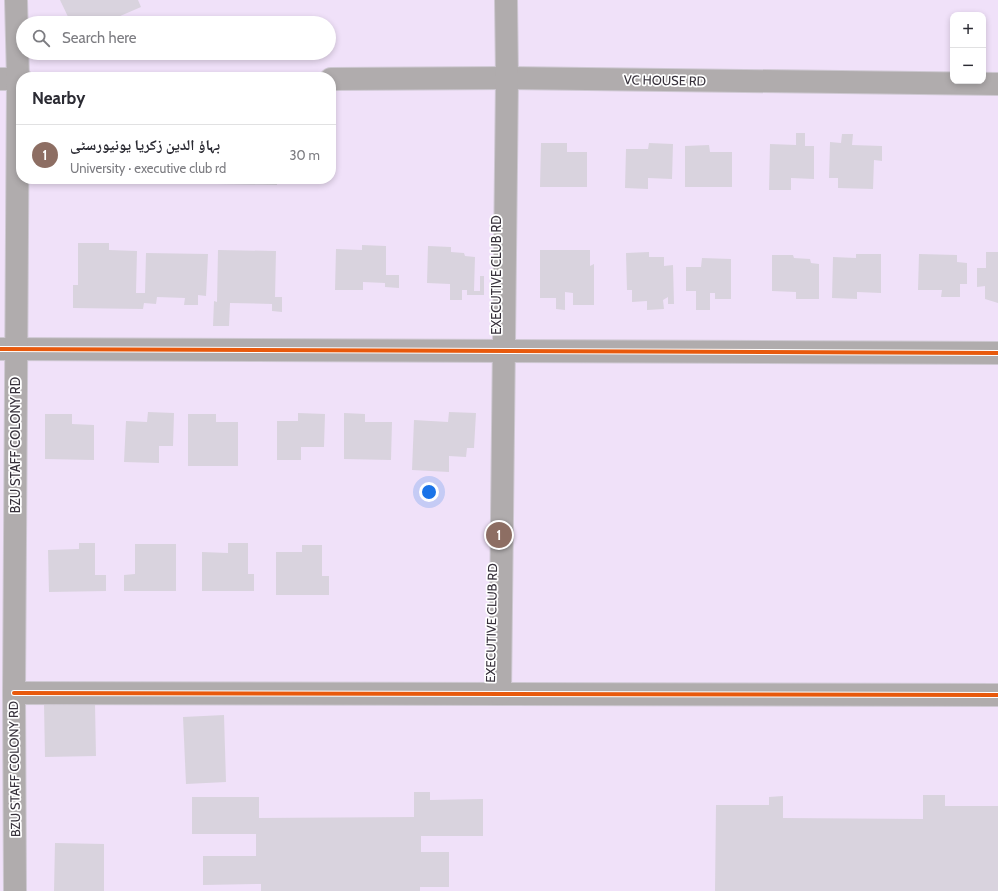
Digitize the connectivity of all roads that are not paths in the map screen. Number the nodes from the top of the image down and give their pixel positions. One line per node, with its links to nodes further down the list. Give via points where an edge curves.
1 (16, 0): 4 (street, BZU STAFF COLONY RD)
2 (506, 0): 3 (street, EXECUTIVE CLUB RD)
3 (507, 78): 5 (street, VC HOUSE RD); 6 (street, VC HOUSE RD); 8 (street, EXECUTIVE CLUB RD)
4 (13, 79): 7 (street, BZU STAFF COLONY RD)
5 (336, 79)
6 (998, 84)
7 (8, 349): 8 (street); 10 (street, BZU STAFF COLONY RD)
8 (505, 351): 9 (street); 12 (street, EXECUTIVE CLUB RD)
9 (998, 353)
10 (7, 617): 11 (street, BZU STAFF COLONY RD)
11 (14, 693): 12 (street); 14 (street, BZU STAFF COLONY RD)
12 (500, 694): 13 (street)
13 (998, 695)
14 (15, 891)

